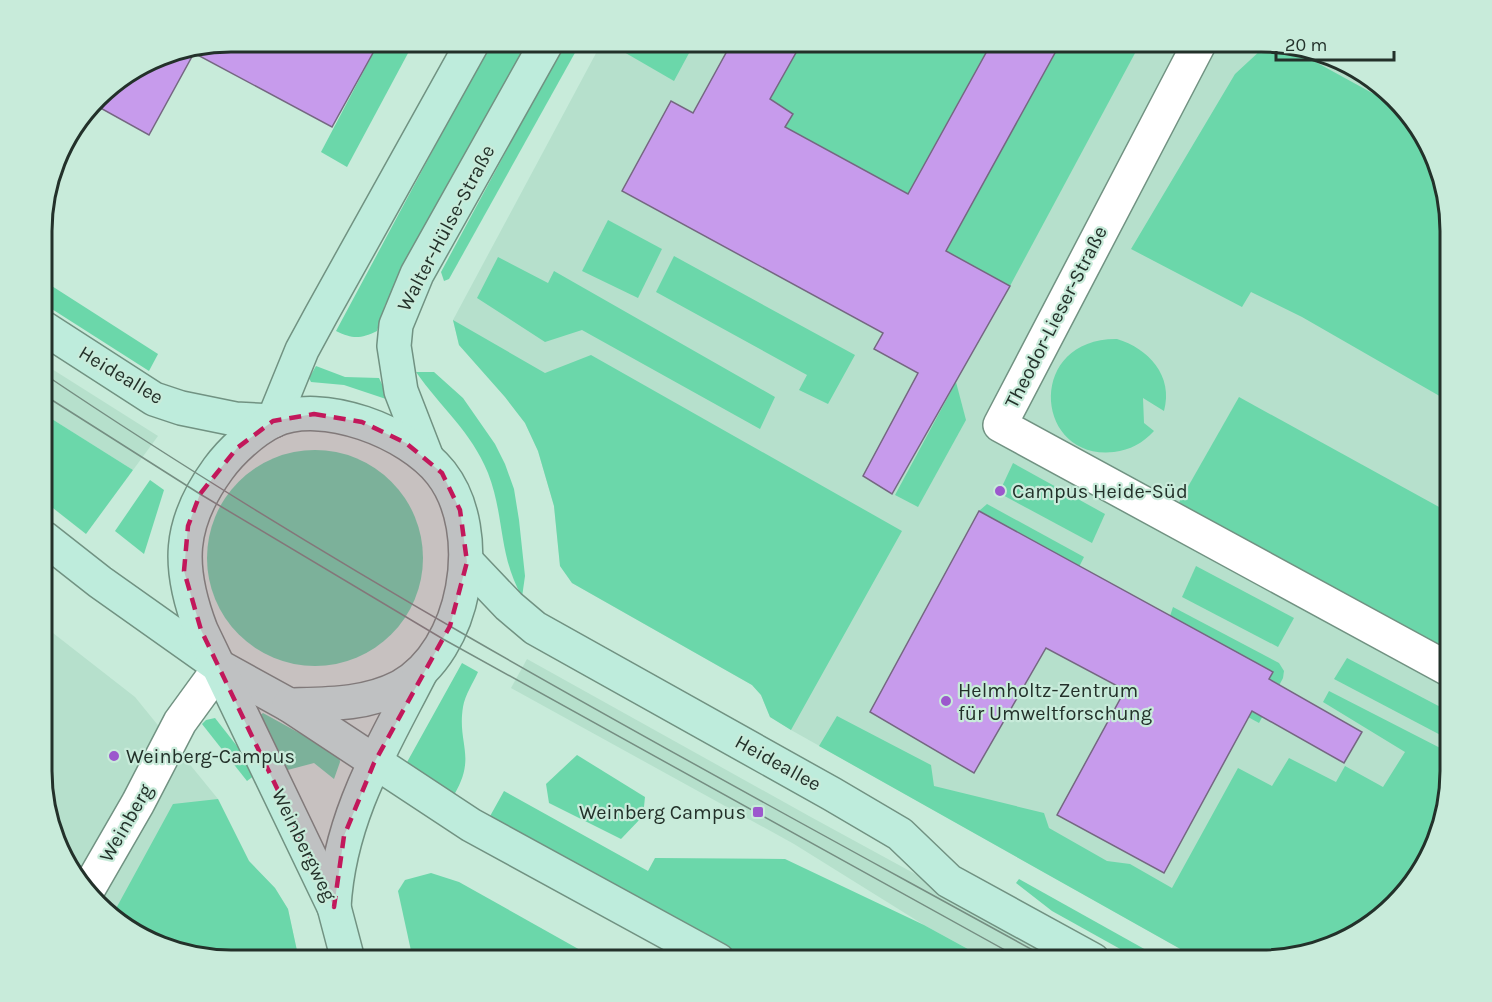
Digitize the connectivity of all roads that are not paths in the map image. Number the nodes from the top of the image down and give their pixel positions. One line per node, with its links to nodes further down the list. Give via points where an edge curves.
1 (467, 53): 5 (main road, via 302,350)
2 (541, 53): 6 (main road, Walter-Hülse-Straße, via 417,274 396,325 394,346 401,392)
3 (1194, 53): 9 (street, Theodor-Lieser-Straße, via 1000,425)
4 (53, 334): 5 (main road, Heideallee, via 154,399 236,419)
5 (273, 421): 6 (main road, via 314,414 336,416 386,433); 10 (main road, Weinbergweg, via 221,464 200,494 188,526 184,571 188,598)
6 (427, 458): 8 (main road, via 442,474 460,510)
7 (53, 545): 10 (main road)
8 (467, 562): 11 (main road, via 450,626); 16 (main road, Heideallee, via 536,628 842,799 900,834 949,881)
9 (1439, 664)
10 (220, 667): 12 (main road); 14 (street, Weinberg, via 180,722); 15 (main road, Weinbergweg)
11 (422, 671): 12 (main road, via 381,695 339,703); 13 (main road)
12 (289, 705): 13 (main road)
13 (374, 763): 15 (main road, via 344,836); 18 (main road, via 526,857)
14 (92, 882)
15 (334, 907): 17 (main road, Weinbergweg)
16 (1073, 949)
17 (345, 950)
18 (699, 950)

